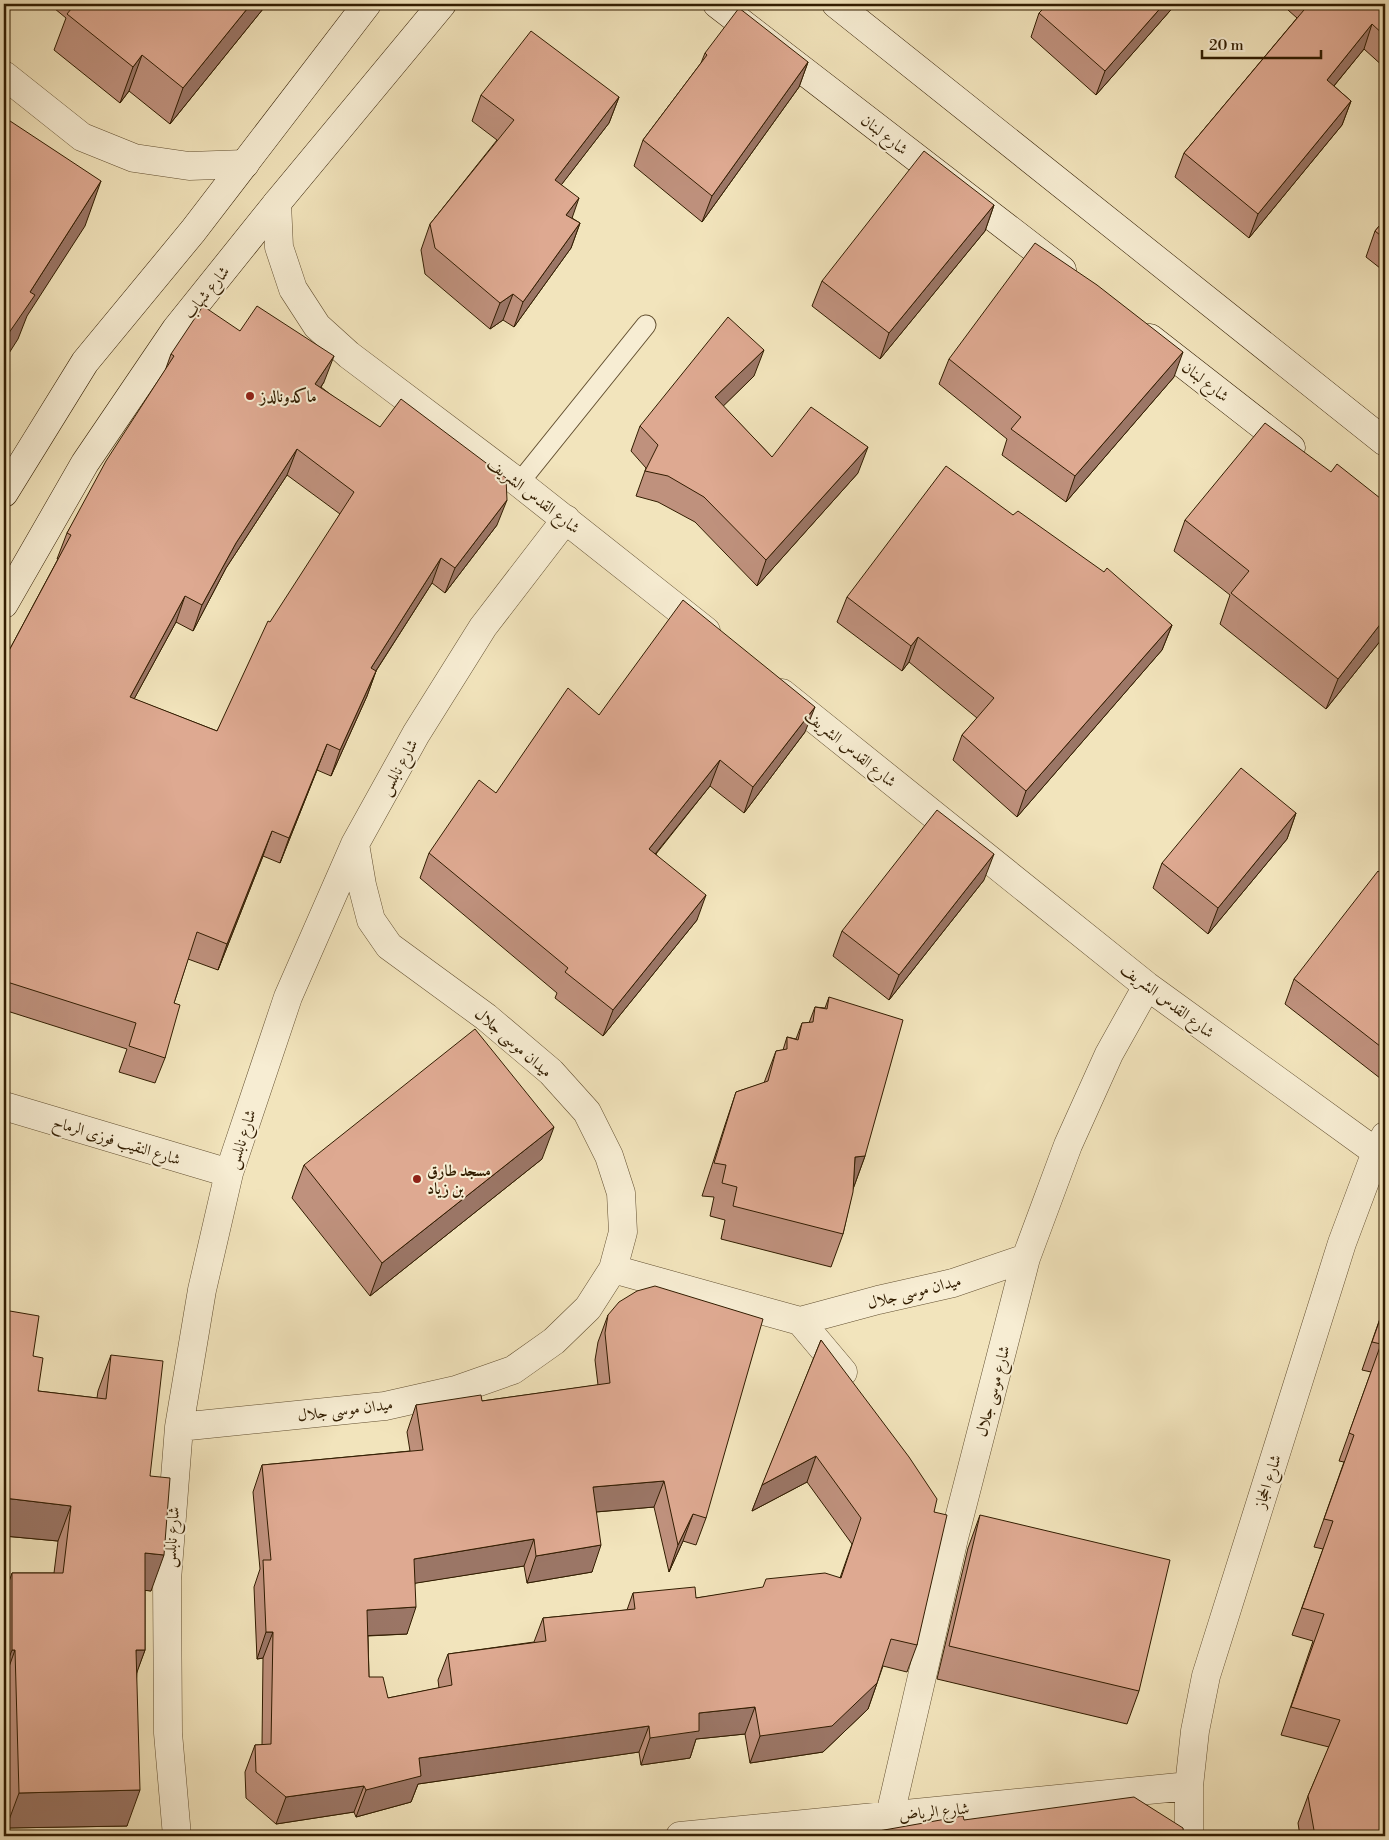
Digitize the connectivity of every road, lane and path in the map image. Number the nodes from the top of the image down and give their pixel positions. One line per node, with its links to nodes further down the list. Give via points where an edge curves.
1 (367, 4): 6 (street)
2 (442, 4): 7 (street, شارع شهاب)
3 (717, 4): 8 (street, شارع لبنان)
4 (836, 4): 11 (street)
5 (4, 75): 6 (street, via 82,137 134,158 189,166)
6 (245, 164): 14 (street, via 85,362)
7 (277, 203): 13 (street, شارع القدس الشريف, via 280,247 285,264 293,289 316,326 349,355); 16 (street, شارع شهاب, via 176,329 85,463)
8 (1080, 283)
9 (646, 325): 13 (lane)
10 (1135, 326): 12 (street, شارع لبنان)
11 (1385, 442)
12 (1307, 460)
13 (519, 483): 15 (street, شارع القدس الشريف)
14 (4, 493)
15 (566, 519): 17 (street, شارع القدس الشريف); 19 (street, شارع نابلس, via 484,627 416,734)
16 (4, 604)
17 (728, 650)
18 (760, 674): 20 (street, شارع القدس الشريف)
19 (355, 844): 23 (street, شارع نابلس, via 288,997); 25 (street, ميدان موسى جلال, via 371,920 389,946 486,1017 551,1072 587,1112 609,1156 621,1193 622,1232)
20 (1147, 986): 22 (street, شارع القدس الشريف); 24 (street, شارع موسى جلال, via 1109,1054 1072,1136)
21 (4, 1106): 23 (street, شارع النقيب فوزى الرماح)
22 (1381, 1144): 31 (street, شارع الحجاز, via 1342,1243 1209,1667 1195,1731)
23 (229, 1173): 28 (street, شارع نابلس, via 202,1290)
24 (1026, 1258): 26 (street, ميدان موسى جلال, via 953,1283); 30 (street, شارع موسى جلال)
25 (613, 1269): 26 (street); 28 (street, ميدان موسى جلال, via 588,1308 554,1341 513,1370 456,1390 385,1406)
26 (800, 1321): 27 (street)
27 (858, 1392)
28 (179, 1427): 33 (street, شارع نابلس, via 167,1580 168,1733)
29 (934, 1507): 30 (street)
30 (954, 1538): 32 (street, شارع موسى جلال)
31 (1189, 1786): 32 (street, شارع الرياض); 35 (street, شارع الحجاز)
32 (890, 1815): 34 (street, شارع الرياض)
33 (177, 1836)
34 (680, 1836)
35 (1189, 1836)

